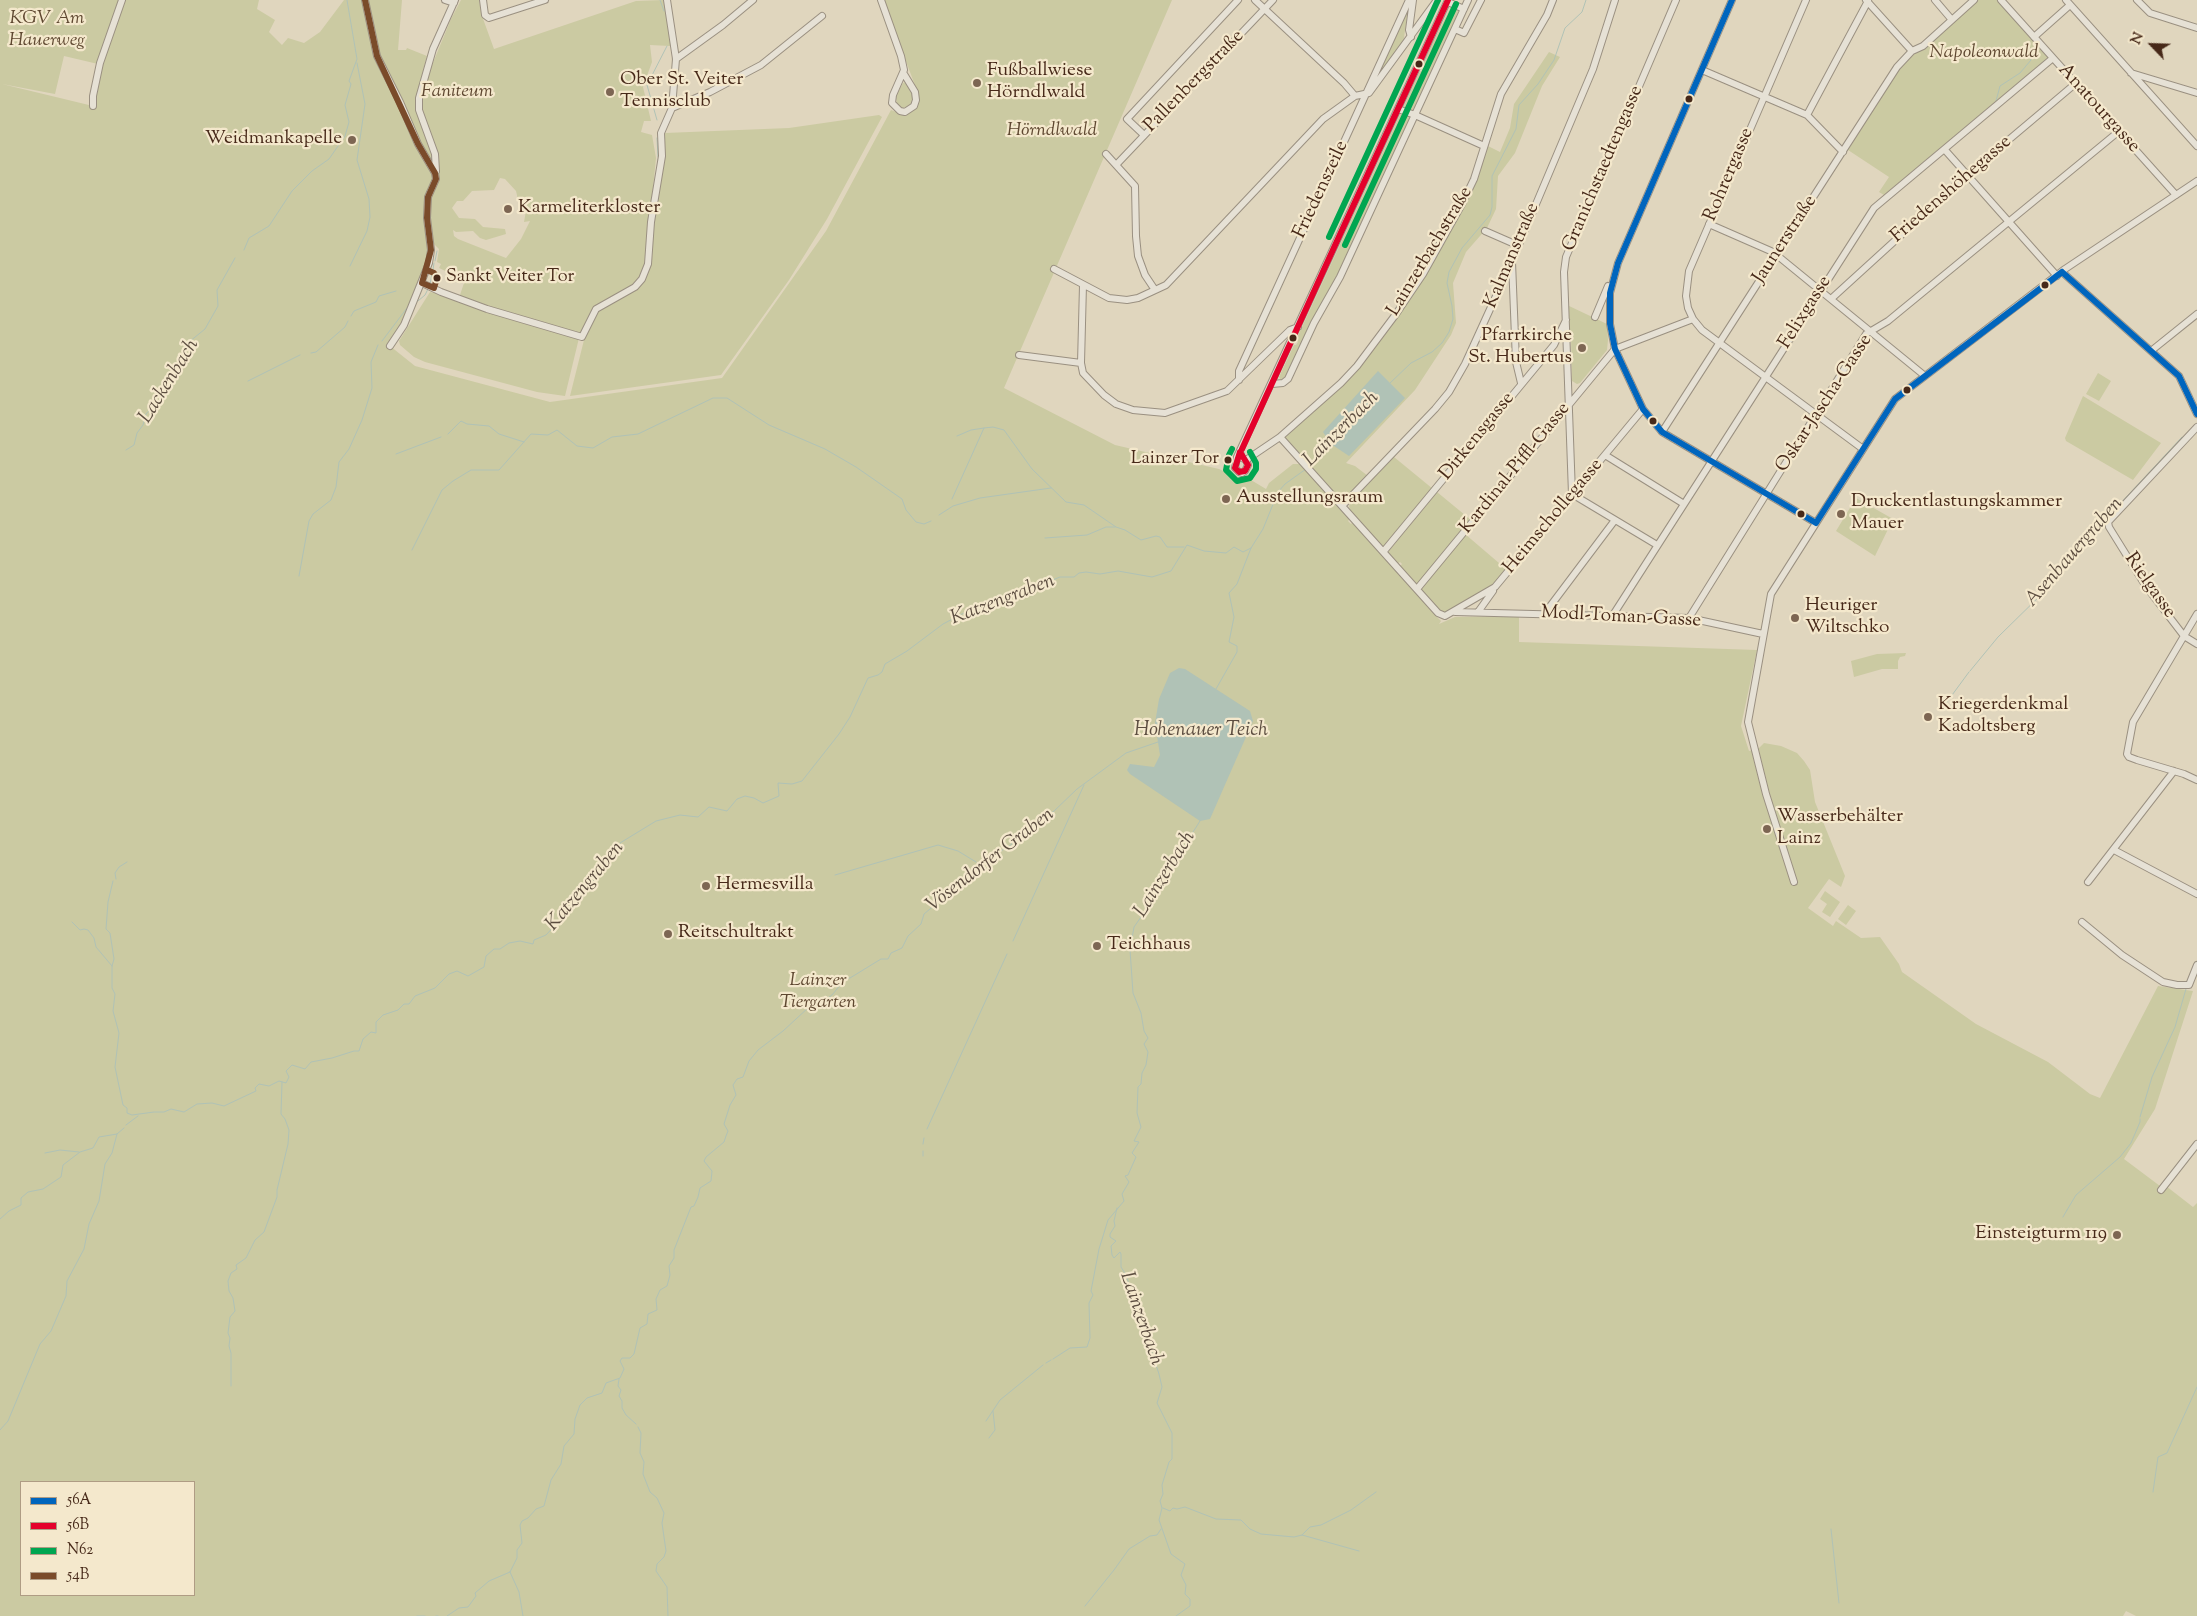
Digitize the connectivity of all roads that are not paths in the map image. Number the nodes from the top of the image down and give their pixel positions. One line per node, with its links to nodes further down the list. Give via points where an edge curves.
1 (122, 0): 49 (street, via 100,63)
2 (365, 0): 62 (street, via 377,56 418,144)
3 (445, 0): 28 (street)
4 (483, 0): 5 (street, via 485,15 489,18)
5 (545, 0)
6 (667, 0): 40 (street)
7 (753, 0): 40 (street)
8 (881, 0): 43 (street)
9 (1238, 0): 55 (street, via 1127,119)
10 (1255, 0): 31 (street)
11 (1274, 0): 31 (street, Pallenbergstraße)
12 (1409, 0): 46 (street, Friedenszeile)
13 (1413, 0): 37 (street)
14 (1438, 0): 37 (street)
15 (1468, 0): 30 (street)
16 (1481, 0): 35 (street, via 1464,33)
17 (1553, 0): 56 (street, Lainzerbachstraße, via 1501,94)
18 (1615, 0): 69 (street, Kalmanstraße, via 1593,69)
19 (1676, 0): 82 (street, Granichstaedtengasse, via 1566,257)
20 (1732, 0): 41 (street)
21 (1806, 0): 48 (street, Rohrergasse)
22 (1935, 0): 33 (street)
23 (1974, 0): 33 (street, Jaunerstraße)
24 (2001, 0): 36 (street, Anatourgasse)
25 (2137, 0): 34 (street, via 2150,13)
26 (1448, 1): 30 (street); 51 (street)
27 (1867, 1): 38 (street); 53 (street)
28 (454, 2): 62 (street, via 432,53 418,104 435,154)
29 (2068, 2): 36 (street); 42 (street)
30 (1464, 9): 35 (street)
31 (1265, 10): 47 (street); 55 (street, Pallenbergstraße)
32 (822, 16): 50 (street, via 761,65)
33 (1952, 20): 38 (street, Jaunerstraße, via 1923,46)
34 (2197, 28)
35 (1455, 29): 52 (street)
36 (2034, 36): 39 (street, Anatourgasse)
37 (1411, 37): 46 (street, via 1370,93)
38 (1912, 51): 59 (street, Jaunerstraße, via 1897,67)
39 (2053, 58): 44 (street, Anatourgasse); 58 (street, Felixgasse)
40 (676, 59): 50 (street)
41 (1702, 70): 48 (street); 72 (street)
42 (2131, 73): 45 (street); 57 (street)
43 (904, 74): 43 (street, via 892,102 905,112 914,106 916,100)
44 (2075, 84): 54 (street, Anatourgasse); 63 (street, Friedenshöhegasse)
45 (2197, 93)
46 (1365, 95): 47 (street); 94 (street, Friedenszeile, via 1239,371)
47 (1355, 96): 77 (street, via 1323,119 1166,285)
48 (1763, 96): 53 (street); 67 (street, Rohrergasse)
49 (93, 106)
50 (672, 108): 75 (street, via 662,133 662,156 646,269 635,287 596,309 582,337 487,309)
51 (1398, 109): 52 (street); 84 (street)
52 (1415, 114): 56 (street); 96 (street, via 1340,277 1288,379)
53 (1807, 115): 59 (street)
54 (2118, 132): 65 (street, Anatourgasse); 66 (street, Oskar-Jascha-Gasse)
55 (1144, 135): 61 (street, Pallenbergstraße)
56 (1484, 146): 103 (street, Lainzerbachstraße, via 1462,204 1423,274 1396,314 1341,383)
57 (2197, 146)
58 (1944, 150): 63 (street); 78 (street, Felixgasse, via 1874,208)
59 (1842, 152): 70 (street, Jaunerstraße)
60 (1106, 154): 61 (street)
61 (1116, 165): 77 (street, via 1135,186 1138,256)
62 (436, 173): 75 (street, via 428,197 431,250)
63 (1967, 175): 66 (street); 79 (street, Friedenshöhegasse)
64 (2197, 181): 65 (street)
65 (2176, 195): 74 (street)
66 (2009, 223): 74 (street); 85 (street, Oskar-Jascha-Gasse, via 1888,321)
67 (1710, 224): 70 (street); 83 (street, Rohrergasse, via 1686,283 1688,308)
68 (1485, 231): 69 (street)
69 (1517, 245): 71 (street, Kalmanstraße)
70 (1776, 254): 78 (street); 86 (street, Jaunerstraße)
71 (1512, 261): 95 (street, via 1516,362); 112 (street, Kalmanstraße, via 1449,392)
72 (1618, 263): 81 (street); 88 (street, via 1609,301)
73 (1054, 269): 76 (street)
74 (2059, 274): 89 (street); 92 (street)
75 (422, 283): 87 (street, via 404,325)
76 (1083, 285): 77 (street, via 1109,298 1127,300); 91 (street)
77 (1154, 290)
78 (1820, 291): 79 (street); 93 (street, Felixgasse)
79 (1830, 298): 85 (street)
80 (2197, 314): 89 (street)
81 (1595, 317)
82 (1566, 319): 95 (street, Dirkensgasse, via 1554,345); 97 (street, Granichstaedtengasse)
83 (1693, 319): 86 (street, Rohrergasse); 88 (street)
84 (1298, 327): 94 (street, via 1290,330); 96 (street)
85 (1871, 331): 92 (street); 99 (street, Oskar-Jascha-Gasse, via 1866,334)
86 (1719, 344): 93 (street, Rohrergasse); 102 (street, Jaunerstraße)
87 (390, 346)
88 (1615, 349): 97 (street, Kardinal-Piffl-Gasse); 98 (street)
89 (2151, 351): 100 (street, via 2181,379)
90 (1019, 354): 91 (street)
91 (1081, 363): 94 (street, via 1089,381 1110,400 1149,413 1165,413 1227,391)
92 (1925, 376): 104 (street, via 1894,399)
93 (1766, 378): 99 (street, Rohrergasse); 108 (street, Felixgasse)
94 (1239, 380)
95 (1521, 383): 116 (street, Dirkensgasse)
96 (1272, 384): 105 (street)
97 (1569, 404): 109 (street, Granichstaedtengasse); 118 (street, Kardinal-Piffl-Gasse)
98 (1643, 408): 102 (street); 106 (street, Heimschollegasse)
99 (1816, 414): 104 (street, Rohrergasse); 110 (street, Oskar-Jascha-Gasse)
100 (2197, 414)
101 (2197, 427): 126 (street, Rielgasse, via 2108,522 2145,585)
102 (1662, 432): 108 (street)
103 (1282, 435): 107 (street, Lainzerbachstraße); 112 (street)
104 (1863, 449): 114 (street)
105 (1240, 452): 107 (street); 107 (street, Lainzerbachstraße, via 1235,462 1239,472 1247,469)
106 (1605, 455): 109 (street, Heimschollegasse); 111 (street)
107 (1246, 460)
108 (1711, 462): 110 (street); 111 (street, Felixgasse)
109 (1572, 494): 113 (street); 117 (street, Heimschollegasse)
110 (1766, 494): 114 (street); 124 (street, Oskar-Jascha-Gasse)
111 (1684, 504): 115 (street, Felixgasse)
112 (1343, 505): 116 (street)
113 (1615, 520): 115 (street); 121 (street)
114 (1816, 523): 125 (street, via 1771,594)
115 (1657, 545): 123 (street, Felixgasse)
116 (1384, 551): 118 (street)
117 (1495, 588): 119 (street, Heimschollegasse); 120 (street)
118 (1416, 589): 119 (street, Modl-Toman-Gasse, via 1441,616)
119 (1454, 612): 120 (street, Modl-Toman-Gasse)
120 (1478, 612): 121 (street, Modl-Toman-Gasse)
121 (1545, 613): 123 (street, Modl-Toman-Gasse)
122 (2197, 614): 126 (street)
123 (1613, 615): 124 (street, Modl-Toman-Gasse)
124 (1690, 618): 125 (street, Modl-Toman-Gasse)
125 (1763, 634): 131 (street, via 1749,728)
126 (2184, 636): 127 (street, Rielgasse); 128 (street, via 2132,725 2128,756)
127 (2197, 644)
128 (2174, 771): 129 (street); 130 (street)
129 (2197, 780)
130 (2114, 850): 132 (street); 133 (street)
131 (1794, 882)
132 (2088, 882)
133 (2197, 894)
134 (2082, 922): 135 (street, via 2122,955 2163,982 2189,985)
135 (2197, 965)
136 (2197, 1144): 137 (street)
137 (2161, 1190)

